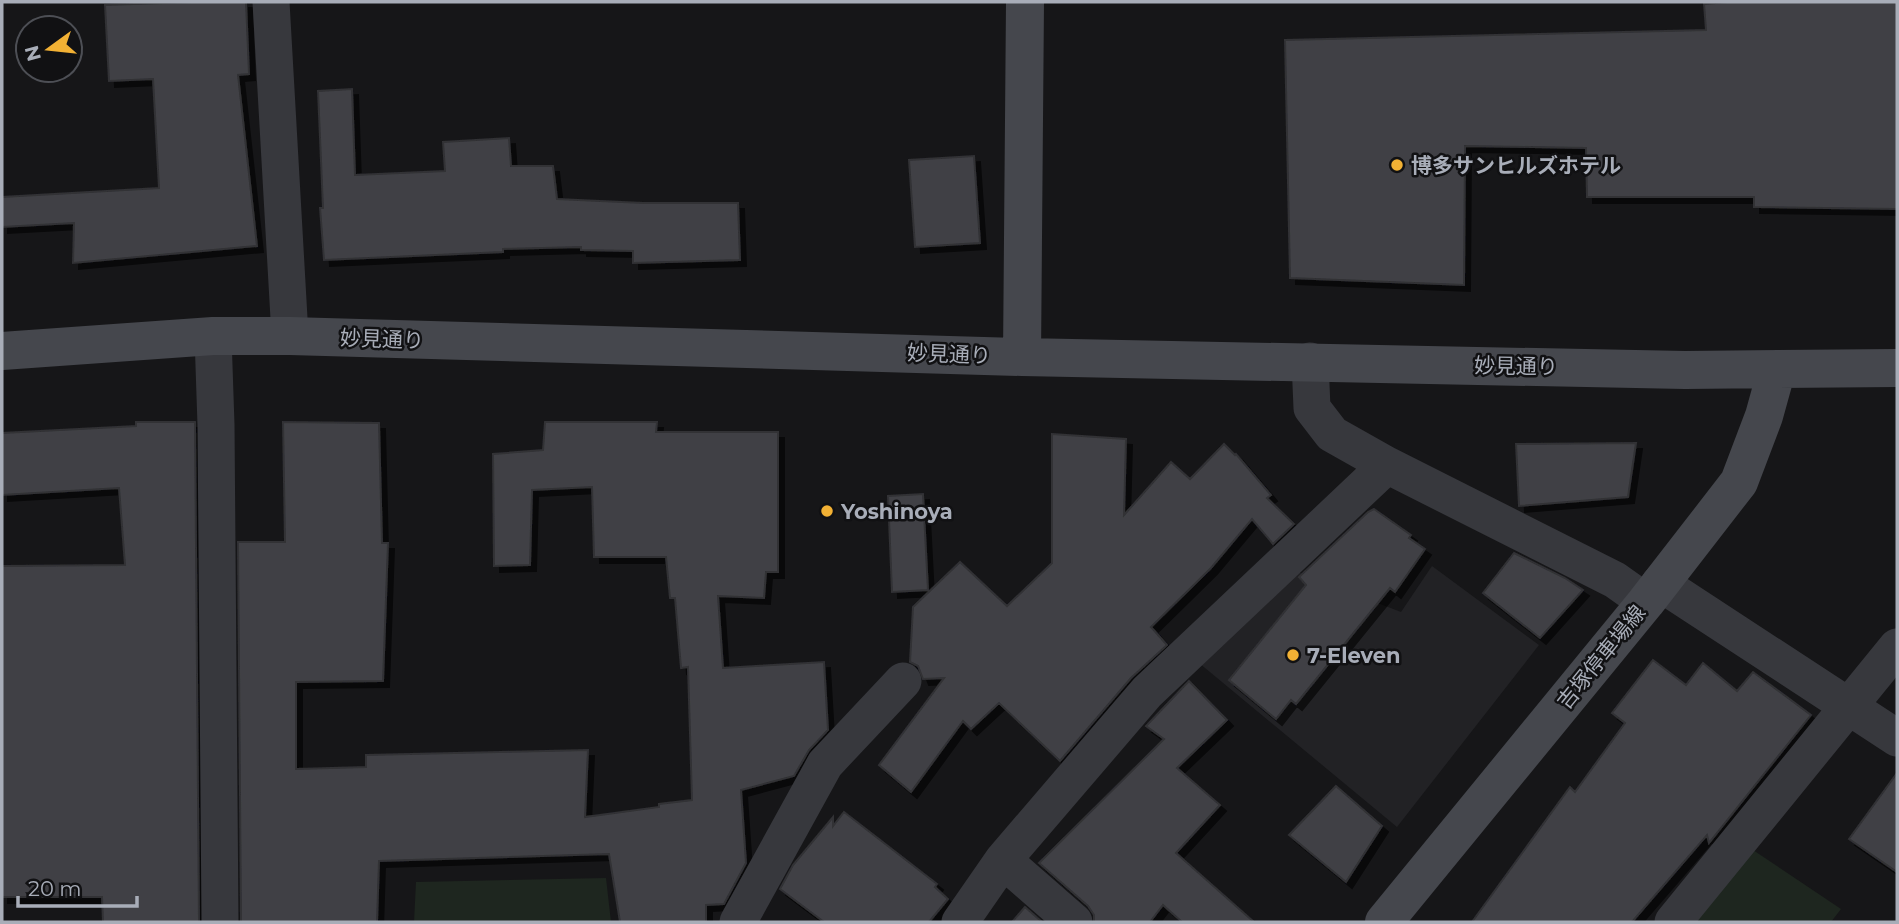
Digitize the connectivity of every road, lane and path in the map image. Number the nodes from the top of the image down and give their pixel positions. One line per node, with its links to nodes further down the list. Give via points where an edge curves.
1 (271, 2): 4 (street)
2 (1025, 2): 6 (main road)
3 (213, 336): 4 (main road, 妙見通り); 5 (main road, 妙見通り); 17 (street)
4 (290, 336): 6 (main road, 妙見通り)
5 (2, 351)
6 (1022, 357): 7 (main road, 妙見通り)
7 (1310, 362): 9 (main road, 妙見通り); 10 (street, via 1312,408 1332,434)
8 (1897, 368): 9 (main road, 妙見通り)
9 (1777, 369): 11 (main road, 吉塚停車場線, via 1739,482)
10 (1387, 465): 11 (street, via 1615,580); 16 (street, via 1147,692)
11 (1653, 593): 14 (street); 21 (main road, 吉塚停車場線)
12 (1897, 647): 14 (street)
13 (903, 681): 18 (street, via 825,764)
14 (1847, 706): 15 (street); 22 (street)
15 (1897, 738)
16 (1003, 860): 19 (street); 20 (street)
17 (219, 922)
18 (738, 922)
19 (960, 922)
20 (1074, 922)
21 (1384, 922)
22 (1673, 922)

